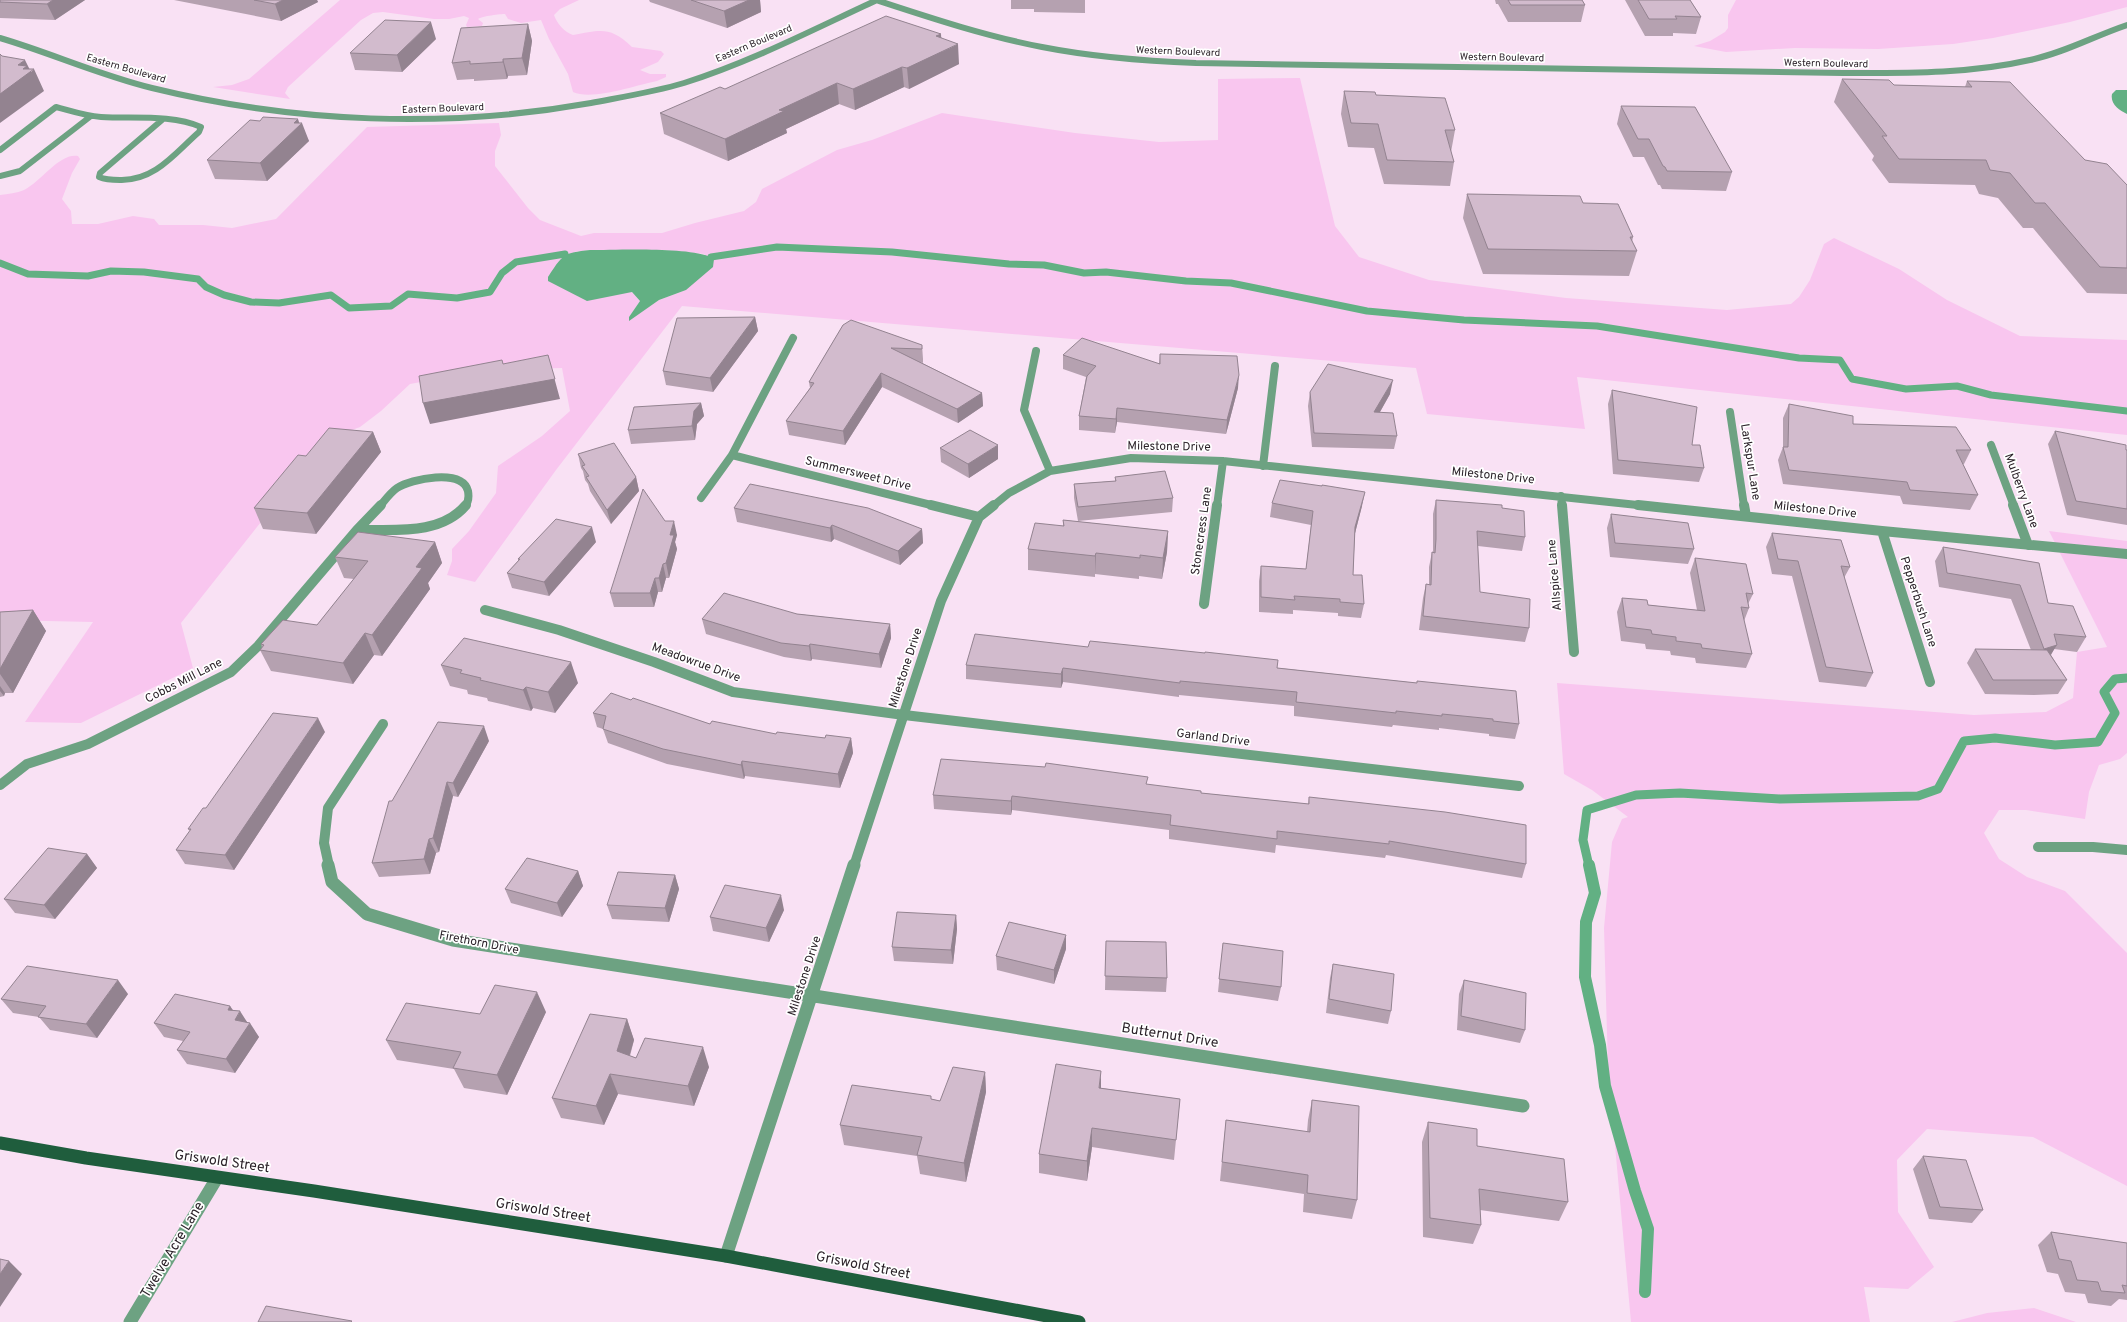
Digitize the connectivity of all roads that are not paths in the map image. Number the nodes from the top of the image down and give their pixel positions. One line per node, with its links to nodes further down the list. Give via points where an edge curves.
1 (876, 0): 2 (street, Western Boulevard, via 985,34 1054,50 1102,57 1196,63 1851,73 1948,72 2023,62 2057,54); 3 (street, Eastern Boulevard, via 746,60 692,81 592,104 470,119 349,119 231,104 178,94 102,74)
2 (2127, 25)
3 (0, 38)
4 (90, 116): 5 (street); 6 (street, via 56,107); 7 (street, via 20,171)
5 (162, 120): 5 (street, via 100,173 99,177 136,180 147,177 201,127 196,124)
6 (0, 150)
7 (0, 176)
8 (793, 338): 13 (street)
9 (1036, 351): 16 (street, via 1024,410)
10 (1275, 366): 15 (street)
11 (1730, 412): 19 (street, Larkspur Lane)
12 (1991, 445): 23 (street, Mulberry Lane)
13 (732, 455): 18 (street); 20 (street, Summersweet Drive)
14 (1223, 461): 15 (street, Milestone Drive); 16 (street, Milestone Drive, via 1131,458); 25 (street, Stonecress Lane)
15 (1264, 466): 17 (street, Milestone Drive)
16 (1050, 471): 20 (street, Milestone Drive, via 1008,493)
17 (1562, 496): 19 (street, Milestone Drive); 27 (street, Allspice Lane)
18 (701, 498)
19 (1746, 516): 22 (street, Milestone Drive)
20 (978, 517): 29 (street, Milestone Drive, via 941,601)
21 (357, 530): 21 (street, Cobbs Mill Lane, via 423,528 445,522 461,512 467,504 467,488 462,482 446,477 428,478 406,484 390,494); 31 (street, Cobbs Mill Lane, via 258,646 231,672 88,744 27,764)
22 (1882, 531): 23 (street, Milestone Drive); 28 (street, Pepperbush Lane)
23 (2028, 545): 24 (street, Milestone Drive)
24 (2127, 554)
25 (1204, 604)
26 (485, 610): 29 (street, Meadowrue Drive, via 559,630 733,692)
27 (1574, 652)
28 (1930, 682)
29 (904, 715): 32 (street, Garland Drive); 35 (street, Milestone Drive)
30 (383, 724): 35 (street, Firethorn Drive, via 328,808 324,843 332,882 366,914 453,940)
31 (0, 785)
32 (1519, 786)
33 (2038, 847): 34 (street)
34 (2127, 850)
35 (813, 995): 36 (street, Butternut Drive); 39 (street, Milestone Drive)
36 (1523, 1106)
37 (0, 1143): 38 (main road, Griswold Street)
38 (217, 1178): 39 (main road, Griswold Street, via 387,1202); 40 (street, Twelve Acre Lane)
39 (726, 1256): 41 (main road, Griswold Street)
40 (130, 1322)
41 (1079, 1322)

